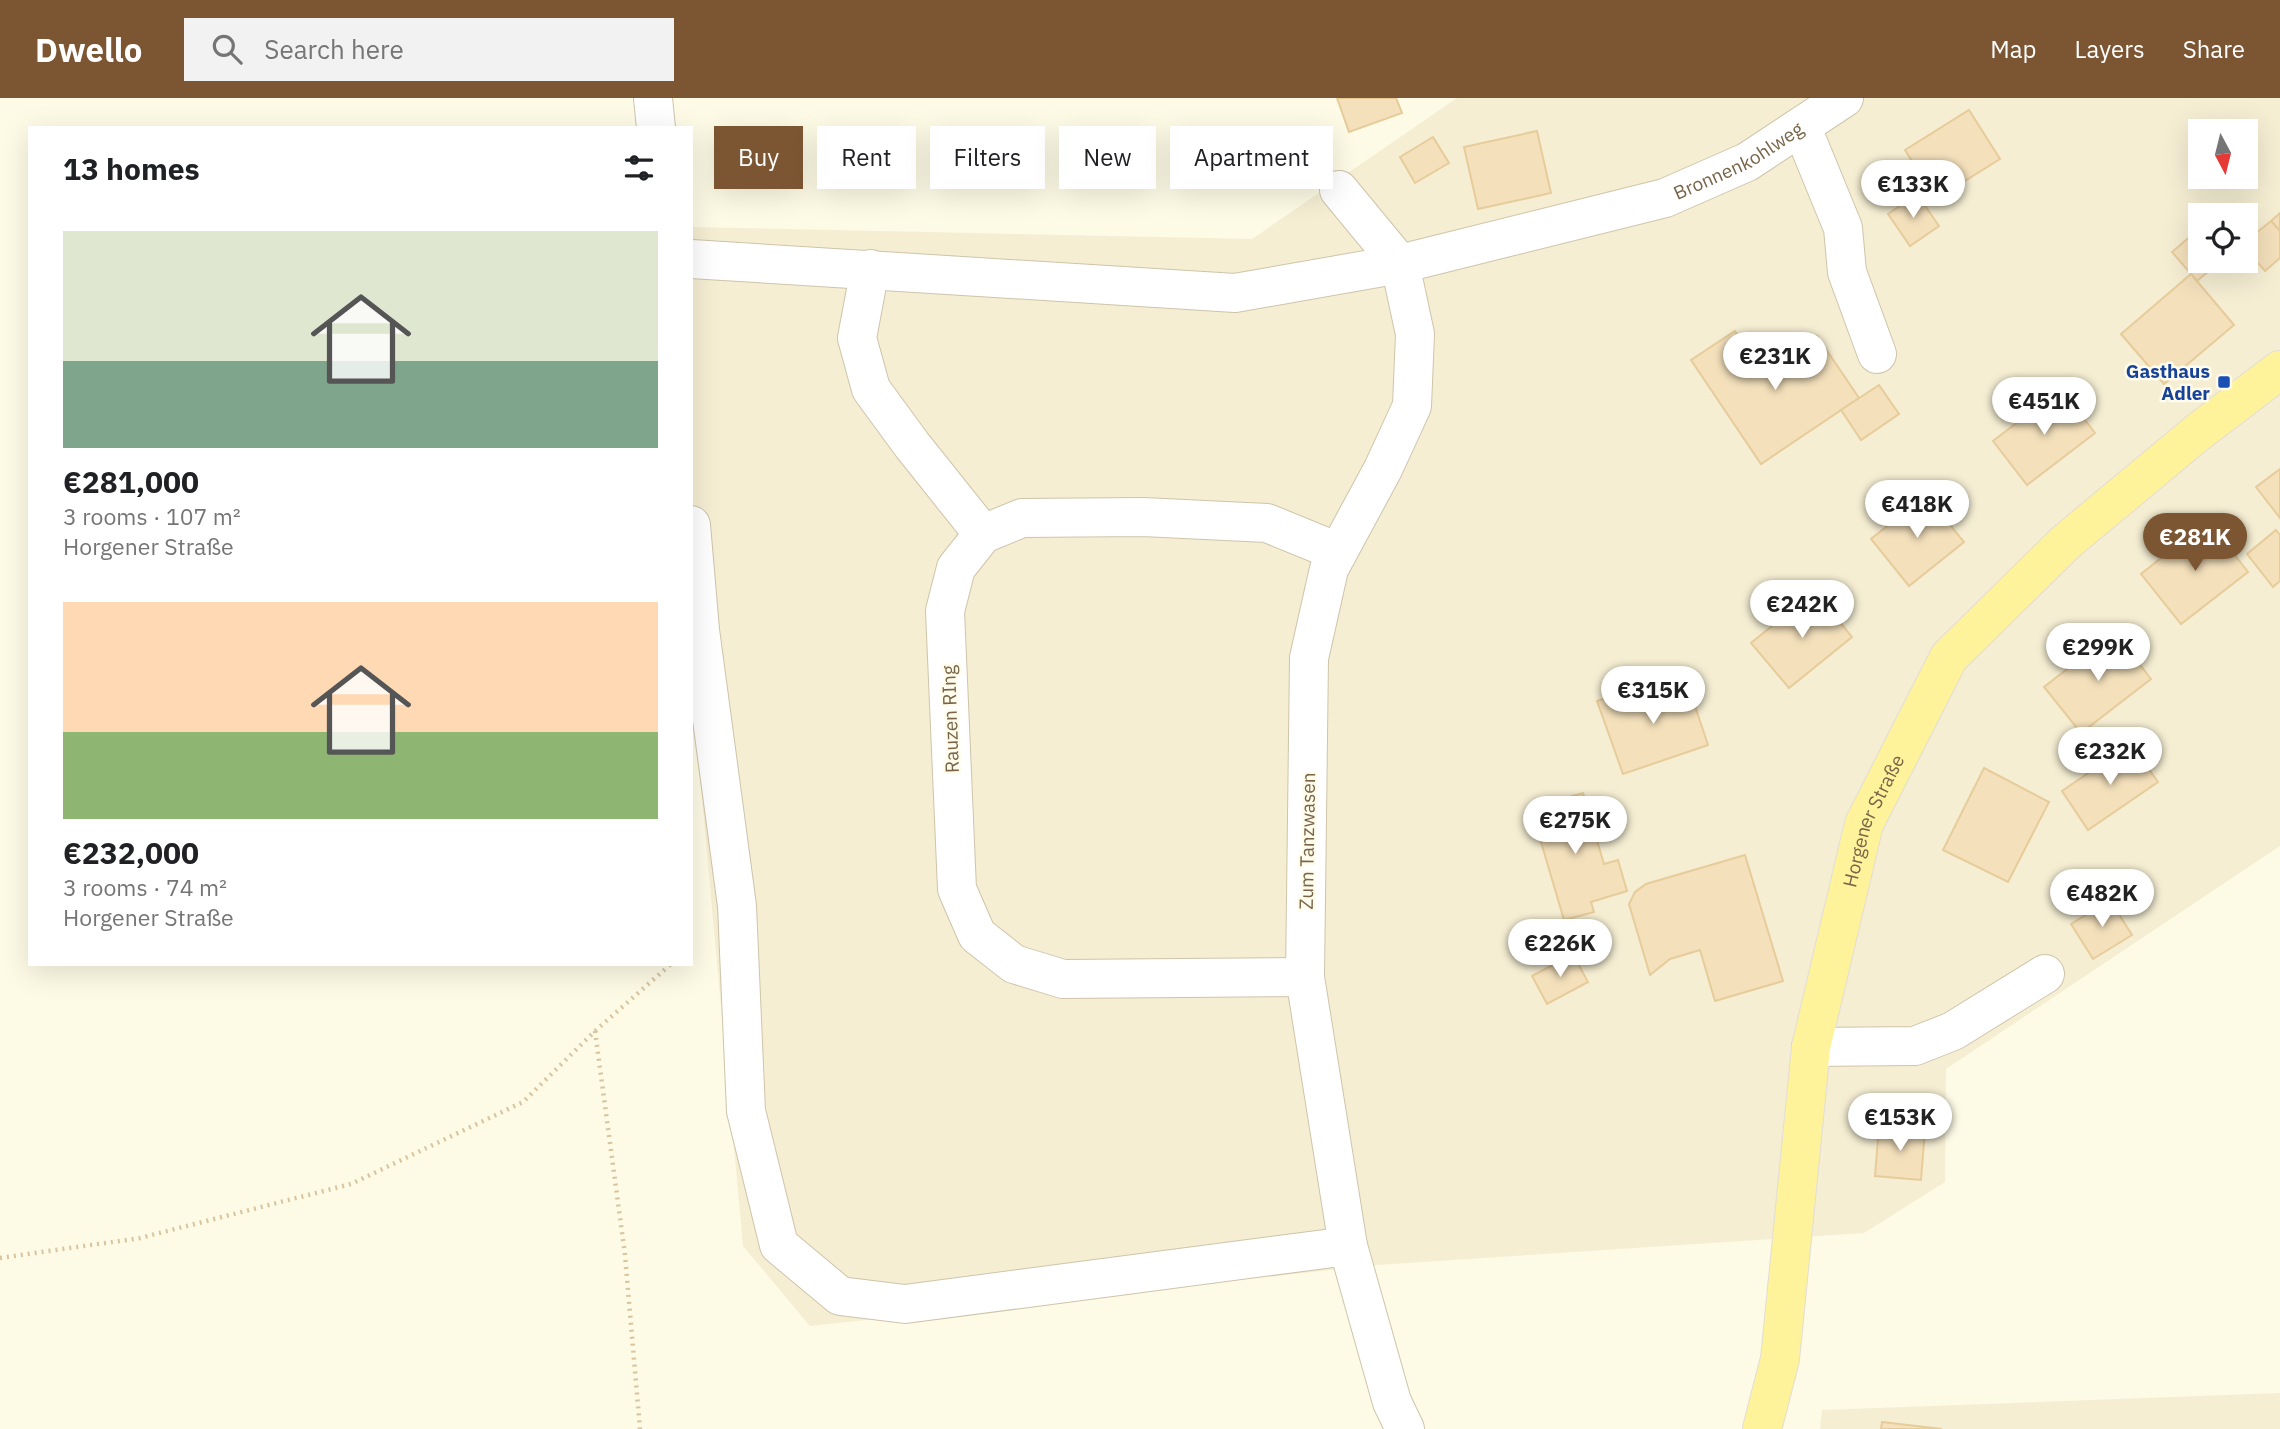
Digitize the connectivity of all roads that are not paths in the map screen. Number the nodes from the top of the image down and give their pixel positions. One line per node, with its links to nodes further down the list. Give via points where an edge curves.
1 (653, 98): 3 (street)
2 (1844, 98): 4 (street, Bronnenkohlweg)
3 (656, 126)
4 (1802, 128): 7 (street, Bronnenkohlweg, via 1747,162 1665,198); 9 (street, via 1843,228 1847,272)
5 (1339, 190): 7 (street)
6 (693, 259): 8 (street, Bronnenkohlweg)
7 (1400, 264): 8 (street, Bronnenkohlweg, via 1236,293); 13 (street, Zum Tanzwasen, via 1415,334 1412,407)
8 (870, 270): 11 (street, via 857,338 872,389)
9 (1877, 354)
10 (2280, 370): 16 (main road, Horgener Straße, via 2066,542 1949,657 1864,824)
11 (983, 534): 13 (street, Rauzen RIng, via 1022,518 1267,523); 15 (street, Rauzen RIng, via 956,568 945,611 957,889 977,935 1014,964 1063,979)
12 (693, 548): 17 (street, via 737,906 746,1111 779,1245 839,1296 905,1304)
13 (1338, 552): 15 (street, Zum Tanzwasen, via 1329,569 1309,658)
14 (2045, 974): 16 (street, via 1953,1031 1915,1046)
15 (1305, 977): 17 (street, Zum Tanzwasen)
16 (1811, 1047): 19 (main road, Horgener Straße, via 1780,1359)
17 (1348, 1246): 18 (street, Zum Tanzwasen, via 1392,1402)
18 (1405, 1429)
19 (1762, 1429)

